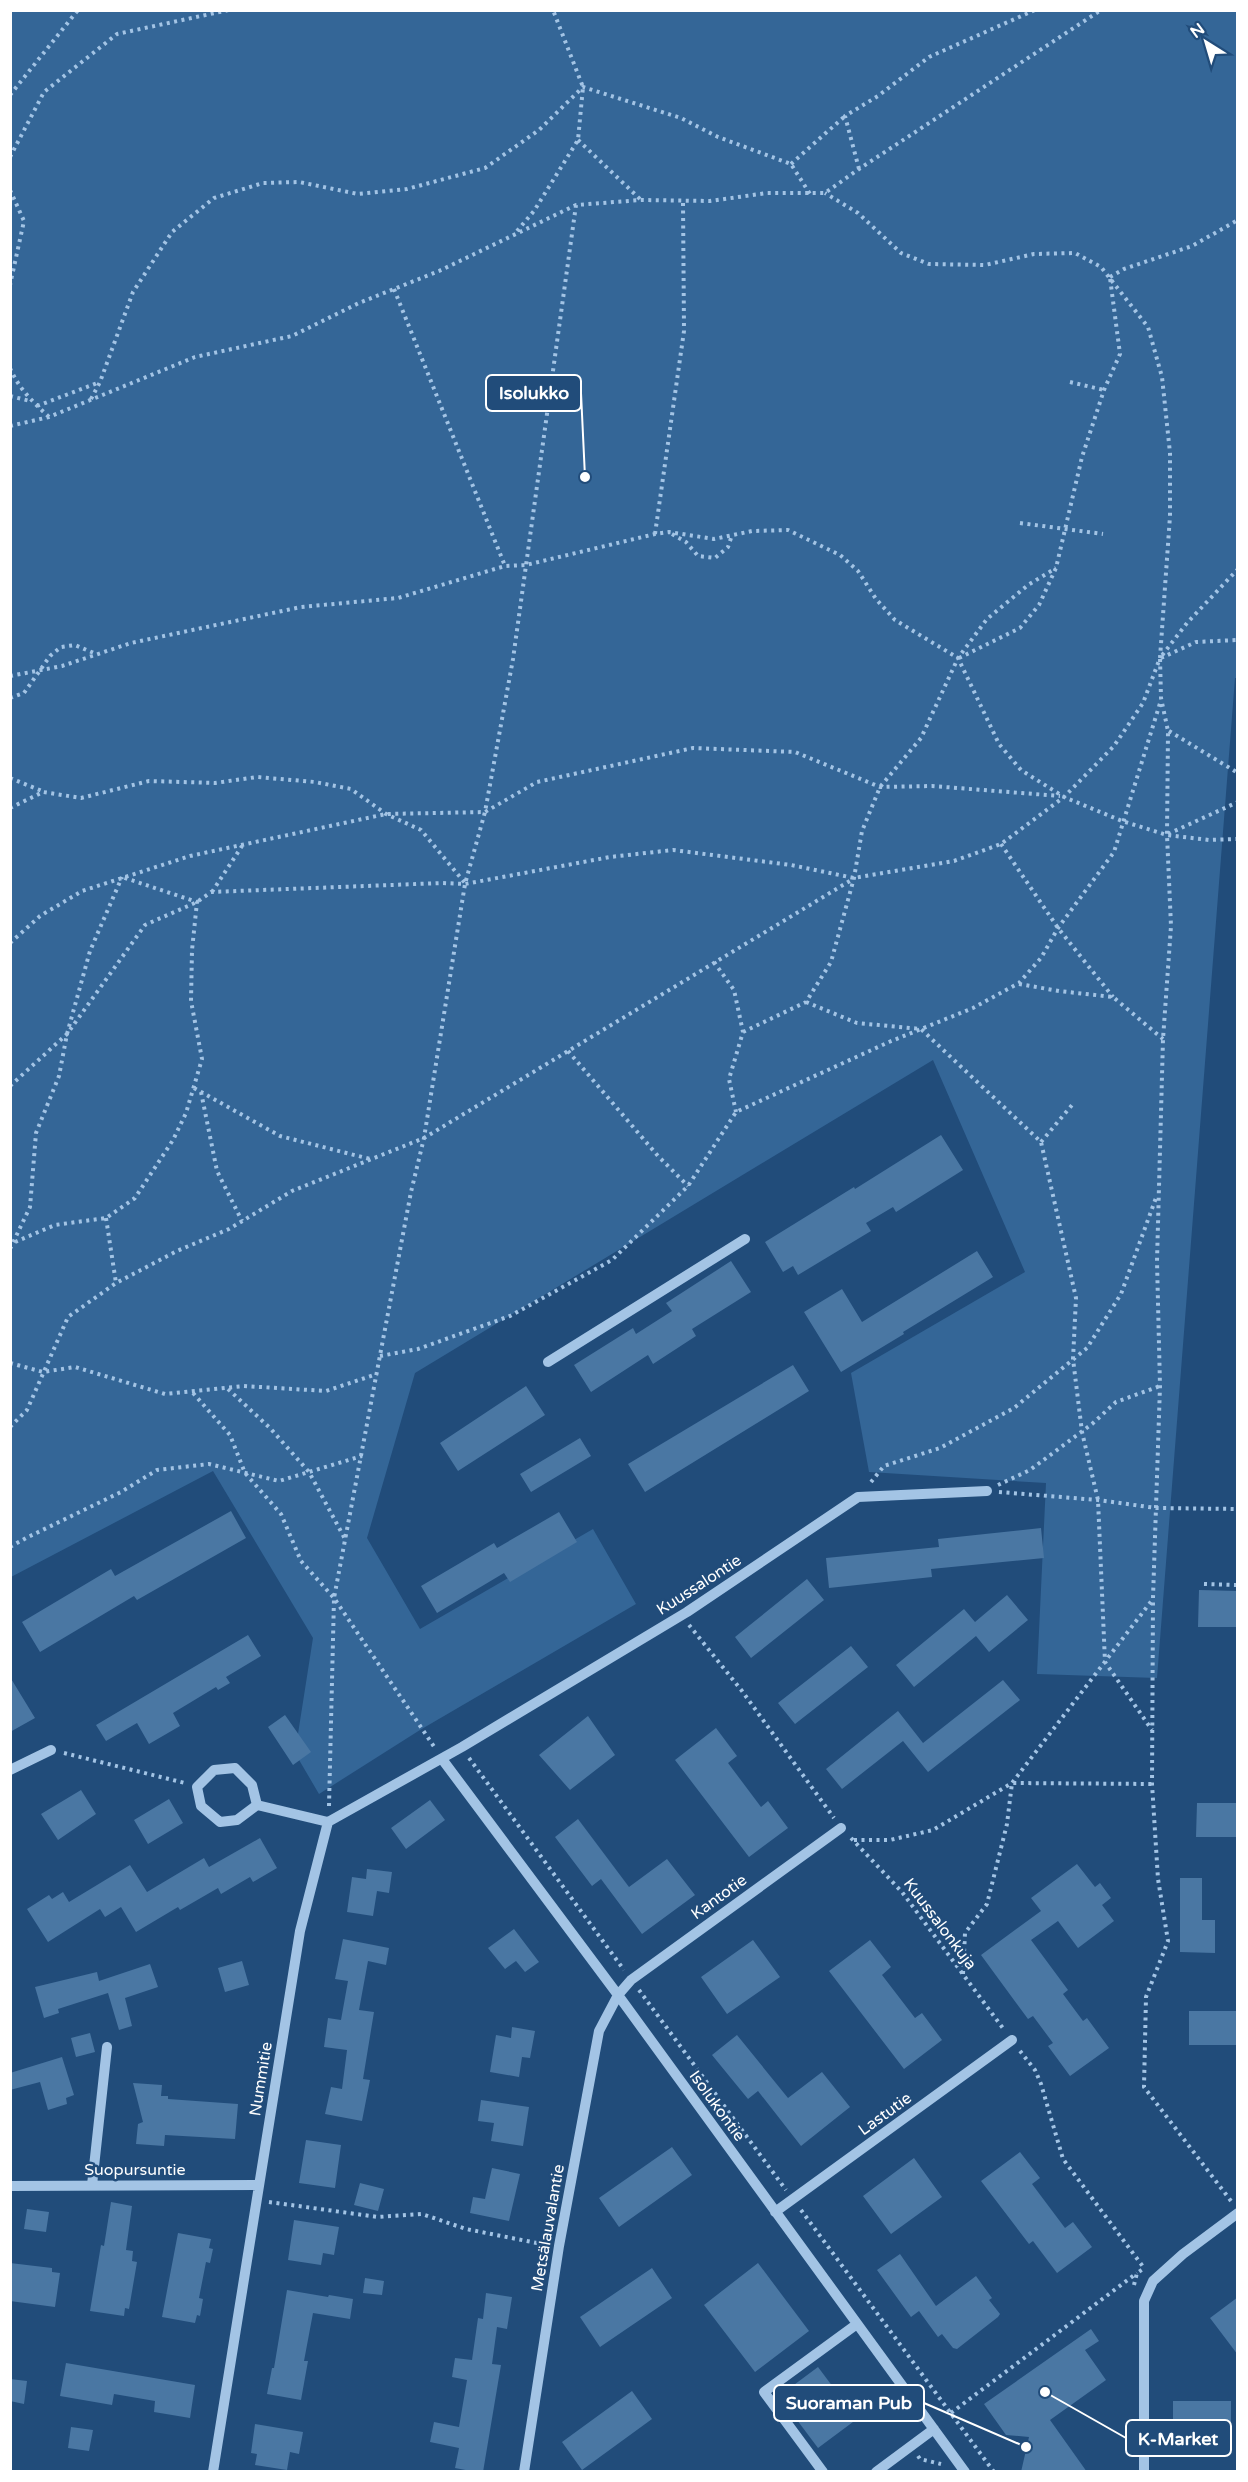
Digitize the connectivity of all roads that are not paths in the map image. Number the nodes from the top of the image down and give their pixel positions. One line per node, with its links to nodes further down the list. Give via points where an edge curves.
1 (746, 1239): 2 (street)
2 (548, 1362)
3 (987, 1491): 5 (street, Kuussalontie, via 858,1497 682,1615)
4 (51, 1750): 6 (street)
5 (442, 1759): 8 (street); 10 (street, Isolukontie)
6 (10, 1770)
7 (257, 1805): 7 (street, via 252,1785 236,1768 214,1770 197,1786 201,1806 220,1822 237,1820); 8 (street)
8 (328, 1822): 14 (street, Nummitie, via 300,1931)
9 (841, 1828): 10 (street, Kantotie, via 632,1980)
10 (618, 1995): 16 (street, Isolukontie); 21 (street, Metsälauvalantie, via 598,2031)
11 (1012, 2040): 16 (street, Lastutie)
12 (107, 2047): 13 (street)
13 (92, 2185): 14 (street, Suopursuntie); 15 (street, Suopursuntie)
14 (259, 2185): 20 (street, Nummitie)
15 (10, 2186)
16 (775, 2212): 18 (street, Isolukontie)
17 (1238, 2213): 25 (street, via 1153,2281 1144,2301)
18 (857, 2324): 19 (street, Isolukontie); 22 (street, via 764,2392)
19 (934, 2429): 23 (street); 24 (street, Isolukontie)
20 (213, 2472)
21 (524, 2472)
22 (823, 2472)
23 (876, 2472)
24 (965, 2472)
25 (1144, 2472)

